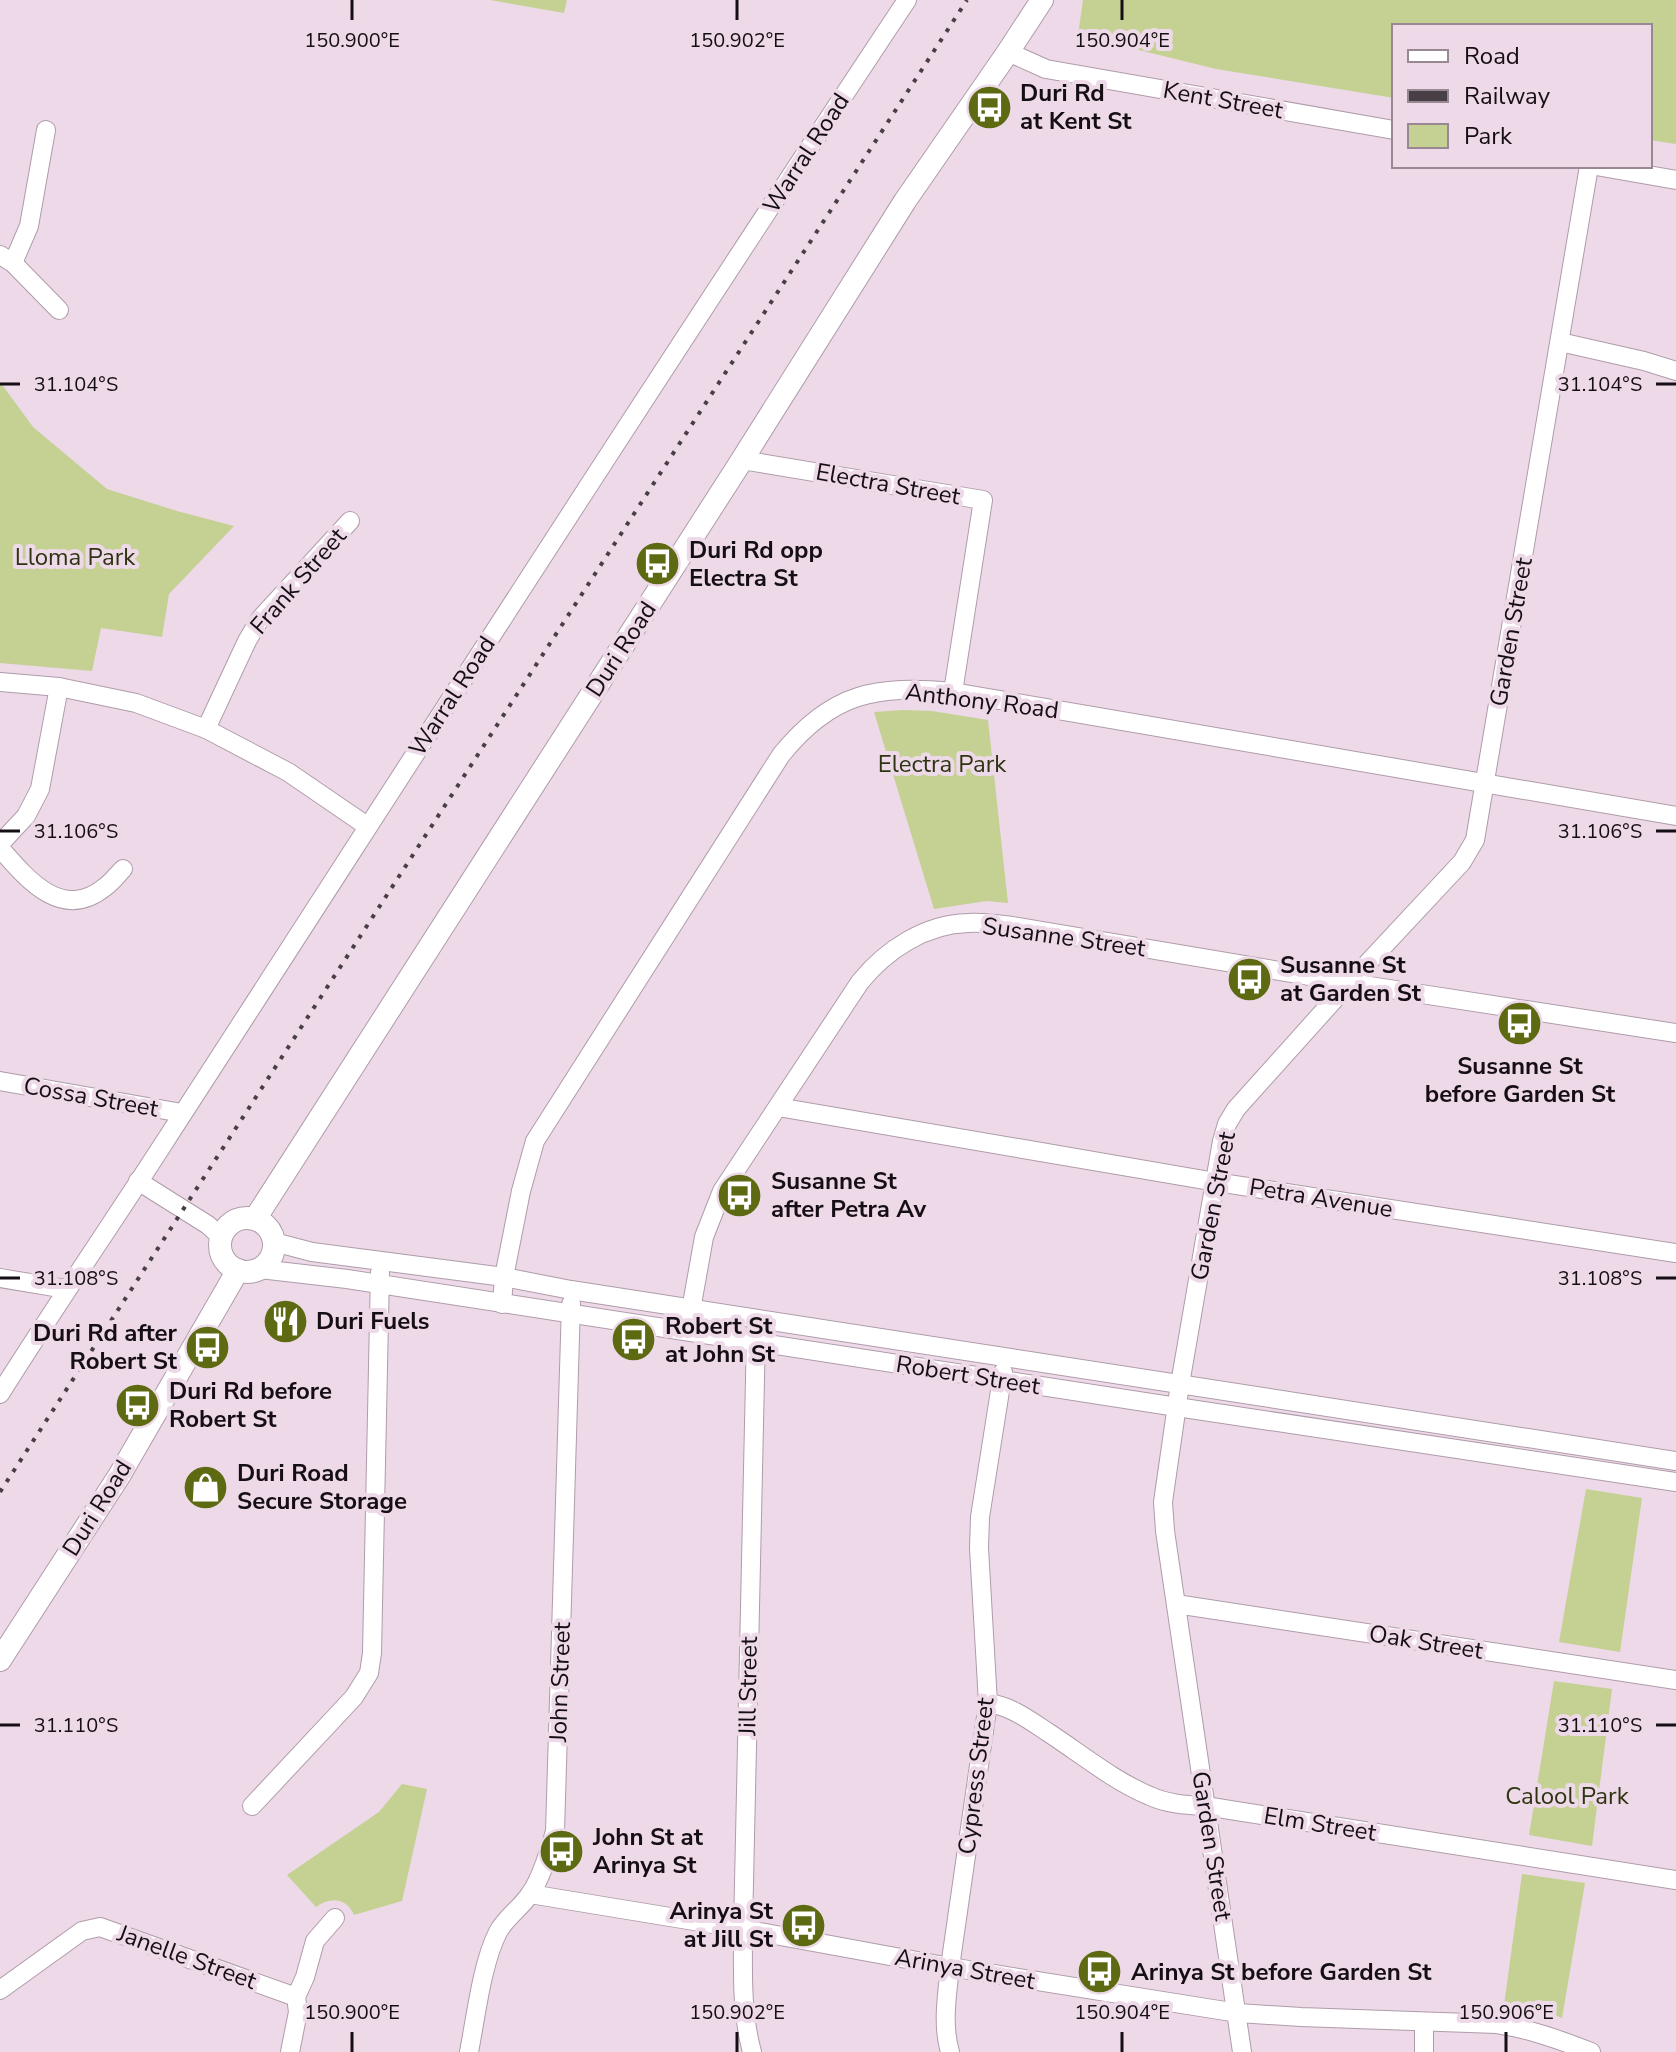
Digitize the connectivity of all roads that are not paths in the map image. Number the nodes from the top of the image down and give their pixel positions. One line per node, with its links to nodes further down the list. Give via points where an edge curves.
1 (907, 0): 21 (street, Warral Road)
2 (1042, 0): 3 (main road, Duri Road)
3 (1008, 52): 5 (street, Kent Street, via 1046,69); 13 (main road, Duri Road, via 905,201)
4 (46, 130): 9 (street, via 29,226)
5 (1392, 130)
6 (1589, 168): 11 (street, Garden Street)
7 (1607, 168): 8 (street)
8 (1676, 180)
9 (6, 259): 10 (street)
10 (59, 310)
11 (1560, 342): 12 (street); 19 (street, Garden Street)
12 (1676, 371)
13 (742, 460): 17 (street, Electra Street, via 983,500); 31 (main road, Duri Road)
14 (350, 521): 18 (street, Frank Street, via 260,619)
15 (0, 682): 16 (street)
16 (59, 687): 18 (street, via 136,703); 22 (street, via 40,789 26,816)
17 (953, 692): 19 (street, Anthony Road); 37 (street, Anthony Road, via 902,689 849,700 828,709 781,755 535,1141)
18 (206, 729): 21 (street, via 288,772)
19 (1485, 784): 20 (street, Anthony Road); 24 (street, Garden Street, via 1478,827 1462,862)
20 (1676, 816)
21 (367, 826): 28 (street, Warral Road)
22 (0, 846): 23 (street, via 31,882 66,900 104,889)
23 (123, 869)
24 (1350, 982): 25 (street, Susanne Street); 27 (street, Susanne Street, via 1007,926 939,927 875,964); 30 (street, Garden Street, via 1231,1117)
25 (1676, 1033)
26 (0, 1081): 28 (street, Cossa Street)
27 (778, 1107): 30 (street, Petra Avenue); 43 (street, Susanne Street, via 722,1191 704,1237)
28 (182, 1113): 29 (street, Warral Road)
29 (138, 1181): 32 (street); 40 (street, Warral Road)
30 (1216, 1182): 34 (street, Petra Avenue); 50 (street, Garden Street)
31 (255, 1219): 32 (main road, via 238,1219); 33 (main road, via 268,1228)
32 (221, 1237): 36 (main road, via 225,1260)
33 (274, 1242): 35 (street, Robert Street); 36 (main road, via 271,1258)
34 (1676, 1253)
35 (380, 1261): 37 (street, Robert Street); 39 (street)
36 (249, 1269): 39 (street, Robert Street); 56 (main road, Duri Road)
37 (504, 1277): 41 (street, Robert Street); 42 (street, Anthony Road)
38 (0, 1278): 40 (street)
39 (380, 1284): 42 (street, Robert Street); 59 (street, via 369,1673 354,1697)
40 (66, 1289): 51 (street, Warral Road)
41 (571, 1290): 43 (street, Robert Street); 44 (street, John Street)
42 (502, 1304): 44 (street, Robert Street)
43 (691, 1308): 45 (street, Robert Street); 46 (street, Susanne Street)
44 (571, 1315): 46 (street, Robert Street); 62 (street, John Street, via 556,1812 551,1847)
45 (756, 1318): 47 (street, Jill Street); 48 (street, Robert Street)
46 (688, 1331): 47 (street, Robert Street)
47 (756, 1341): 49 (street, Robert Street); 64 (street, Jill Street)
48 (1005, 1357): 49 (street, Cypress Street); 50 (street, Robert Street)
49 (1002, 1380): 52 (street, Robert Street); 58 (street, Cypress Street, via 980,1517)
50 (1180, 1384): 52 (street, Garden Street); 53 (street, Robert Street)
51 (0, 1394)
52 (1177, 1407): 54 (street, Robert Street); 55 (street, Garden Street, via 1163,1502)
53 (1676, 1461)
54 (1676, 1482)
55 (1176, 1604): 57 (street, Oak Street); 60 (street, Garden Street)
56 (0, 1660)
57 (1676, 1680)
58 (988, 1703): 60 (street, Elm Street, via 1004,1705 1152,1797); 65 (street, Cypress Street)
59 (252, 1806)
60 (1205, 1806): 61 (street, Elm Street); 68 (street, Garden Street)
61 (1676, 1880)
62 (530, 1894): 64 (street, Arinya Street); 71 (street, John Street, via 504,1922 490,1950)
63 (335, 1918): 67 (street, via 315,1941)
64 (743, 1929): 65 (street, Arinya Street); 72 (street, Jill Street, via 743,1998)
65 (950, 1967): 68 (street, Arinya Street); 73 (street, Cypress Street)
66 (0, 1990): 67 (street, Janelle Street, via 82,1931 100,1927)
67 (296, 1997): 70 (street)
68 (1238, 2013): 69 (street, Arinya Street); 74 (street, Garden Street)
69 (1424, 2022): 75 (street); 76 (street, Arinya Street, via 1522,2028)
70 (290, 2052)
71 (469, 2052)
72 (752, 2052)
73 (950, 2052)
74 (1242, 2052)
75 (1424, 2052)
76 (1591, 2052)

